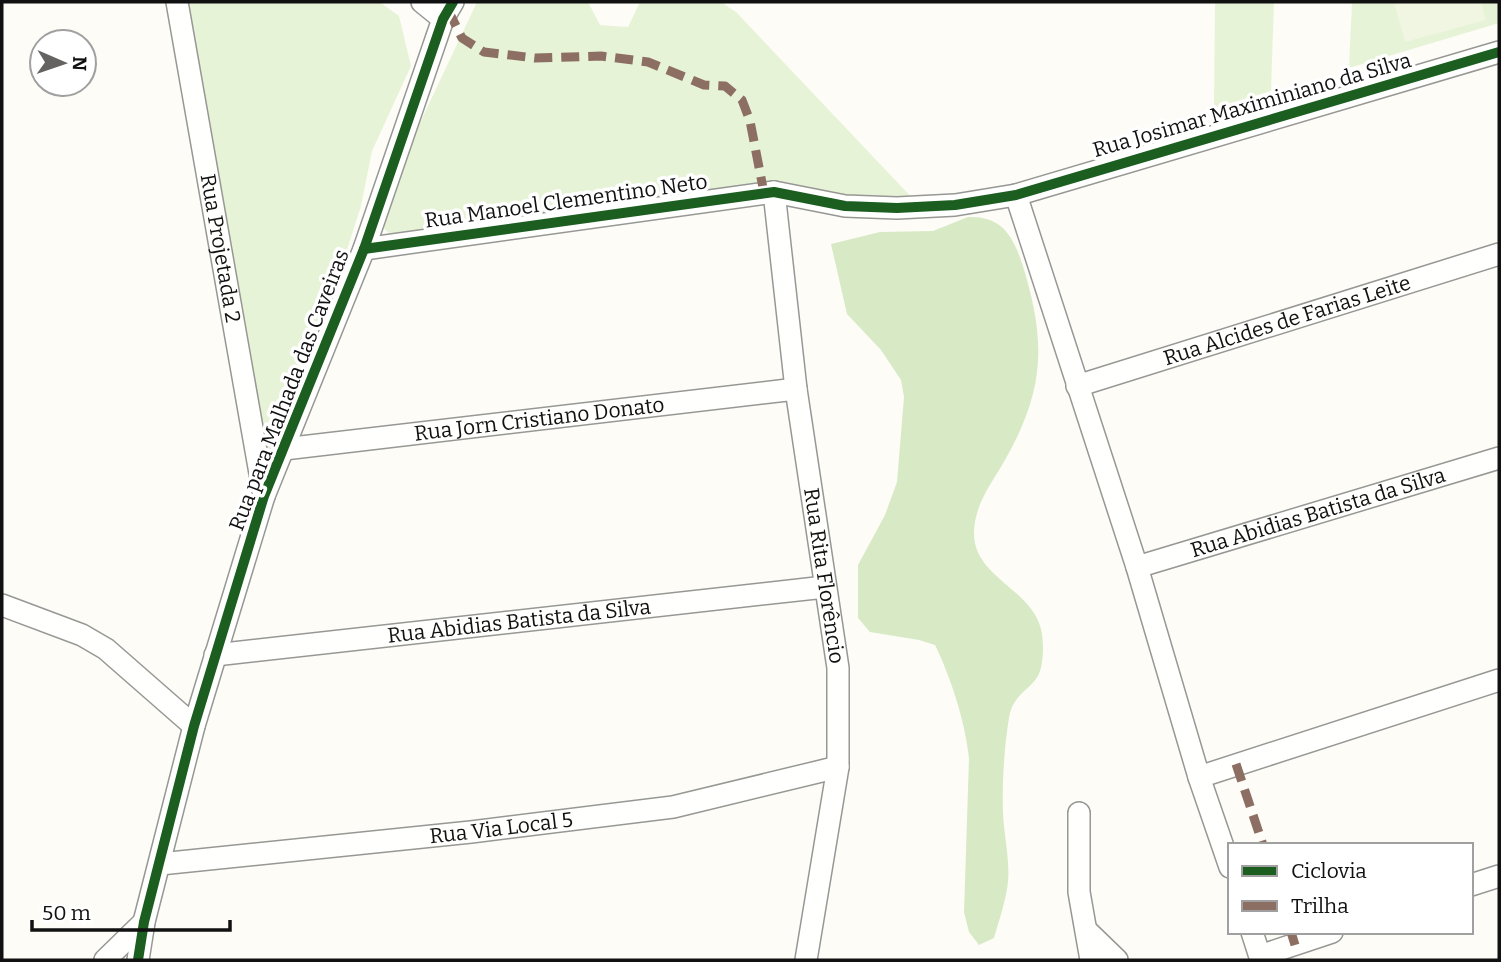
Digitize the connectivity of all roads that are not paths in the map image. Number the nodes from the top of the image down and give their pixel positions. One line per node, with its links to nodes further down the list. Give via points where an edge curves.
1 (177, 2): 13 (street, Rua Projetada 2)
2 (422, 2): 3 (street)
3 (448, 11): 7 (street, Rua para Malhada das Caveiras)
4 (1499, 52): 6 (street, Rua Josimar Maximiniano da Silva)
5 (774, 192): 6 (street, Rua Josimar Maximiniano da Silva, via 845,206 897,208); 7 (street, Rua Manoel Clementino Neto); 10 (street, Rua Rita Florêncio)
6 (1016, 195): 9 (street)
7 (364, 249): 11 (street, Rua para Malhada das Caveiras)
8 (1499, 254): 9 (street, Rua Alcides de Farias Leite)
9 (1077, 386): 14 (street)
10 (796, 389): 11 (street, Rua Jorn Cristiano Donato); 15 (street, Rua Rita Florêncio)
11 (284, 449): 13 (street, Rua para Malhada das Caveiras)
12 (1499, 458): 14 (street, Rua Abidias Batista da Silva)
13 (264, 496): 17 (street, Rua para Malhada das Caveiras)
14 (1137, 567): 21 (street)
15 (825, 587): 17 (street, Rua Abidias Batista da Silva); 20 (street, Rua Rita Florêncio, via 838,668)
16 (2, 605): 19 (street, via 82,635 106,649)
17 (215, 655): 19 (street, Rua para Malhada das Caveiras)
18 (1499, 680): 21 (street)
19 (194, 726): 24 (street, Rua para Malhada das Caveiras)
20 (838, 766): 24 (street, Rua Via Local 5, via 673,807); 34 (street, Rua Rita Florêncio)
21 (1199, 777): 23 (street)
22 (1079, 813): 28 (street, via 1079,892)
23 (1228, 861)
24 (160, 864): 27 (street, Rua para Malhada das Caveiras)
25 (1499, 876): 26 (street)
26 (1473, 884)
27 (144, 922): 32 (street); 33 (street, Rua para Malhada das Caveiras)
28 (1087, 931): 35 (street); 36 (street)
29 (1253, 934): 31 (street)
30 (1327, 934): 31 (street)
31 (1261, 958)
32 (106, 960)
33 (138, 960)
34 (806, 960)
35 (1091, 960)
36 (1117, 960)

